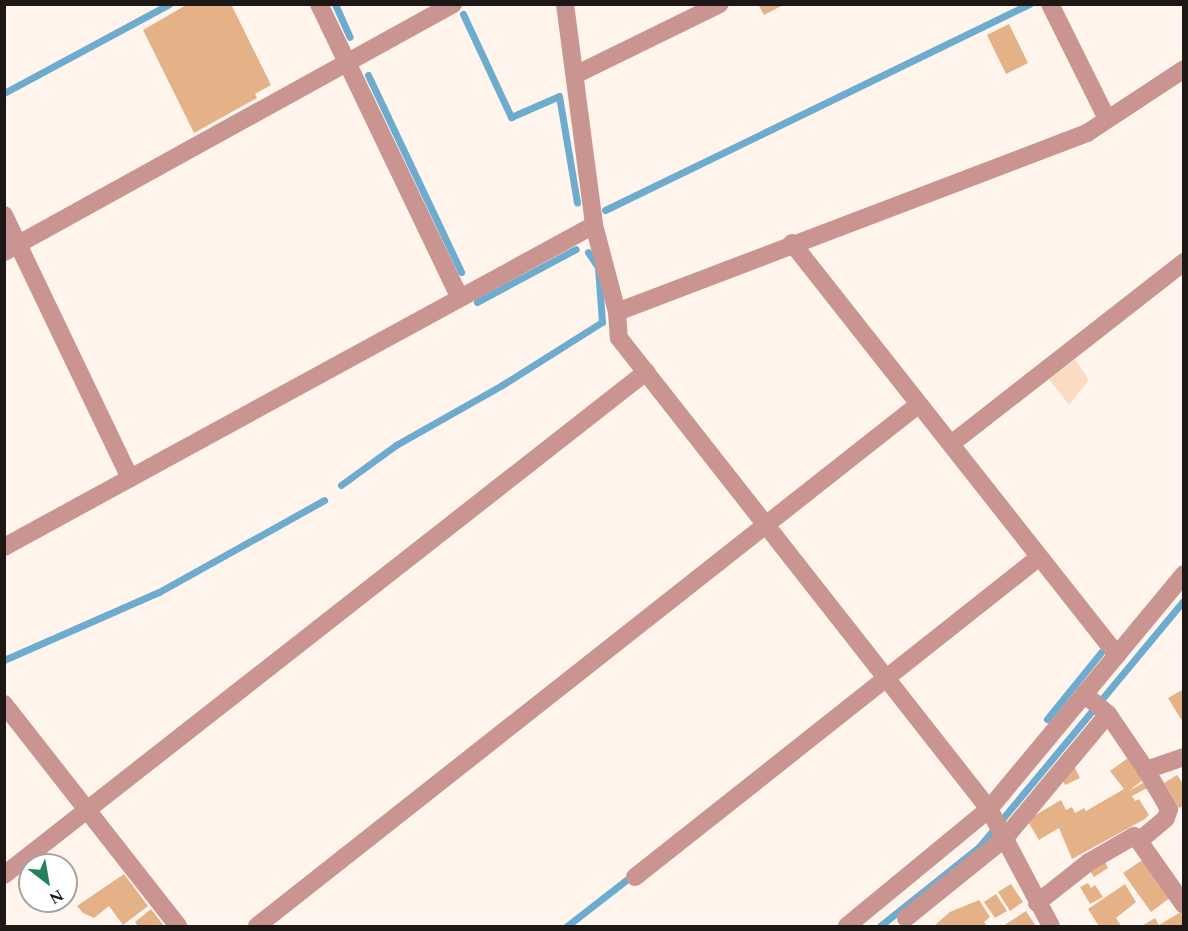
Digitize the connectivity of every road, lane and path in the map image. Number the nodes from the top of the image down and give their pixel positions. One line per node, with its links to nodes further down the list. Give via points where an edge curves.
1 (319, 4): 6 (street)
2 (453, 4): 6 (street)
3 (565, 4): 8 (street)
4 (720, 4): 8 (street)
5 (1050, 4): 9 (street)
6 (347, 63): 13 (street); 15 (street)
7 (1184, 69): 9 (street)
8 (575, 75): 11 (street)
9 (1107, 119): 12 (street, via 1087,133)
10 (4, 215): 13 (street)
11 (594, 225): 15 (street); 16 (street)
12 (792, 243): 16 (street); 18 (street)
13 (11, 248): 20 (street)
14 (1184, 262): 19 (street)
15 (460, 298): 20 (street)
16 (617, 312): 17 (street, via 619,338)
17 (646, 372): 21 (street); 32 (street)
18 (918, 405): 19 (street); 21 (street)
19 (951, 444): 23 (street)
20 (130, 478): 22 (street)
21 (765, 525): 26 (street); 42 (street)
22 (4, 547)
23 (1038, 558): 25 (street); 26 (street)
24 (1184, 574): 25 (street)
25 (1117, 655): 27 (street)
26 (886, 678): 33 (street); 37 (street)
27 (1086, 696): 29 (street); 33 (street)
28 (4, 704): 32 (street)
29 (1107, 713): 31 (street); 34 (street)
30 (1184, 757): 31 (street)
31 (1146, 770): 35 (street, via 1169,809 1167,818)
32 (87, 810): 36 (street); 41 (street)
33 (991, 812): 34 (street); 43 (street)
34 (1004, 836): 38 (street); 40 (street)
35 (1139, 842): 38 (street, via 1134,836 1089,862); 39 (street)
36 (4, 875)
37 (635, 877)
38 (1037, 903): 44 (street)
39 (1184, 905)
40 (906, 918)
41 (178, 927)
42 (257, 927)
43 (847, 927)
44 (1051, 927)

